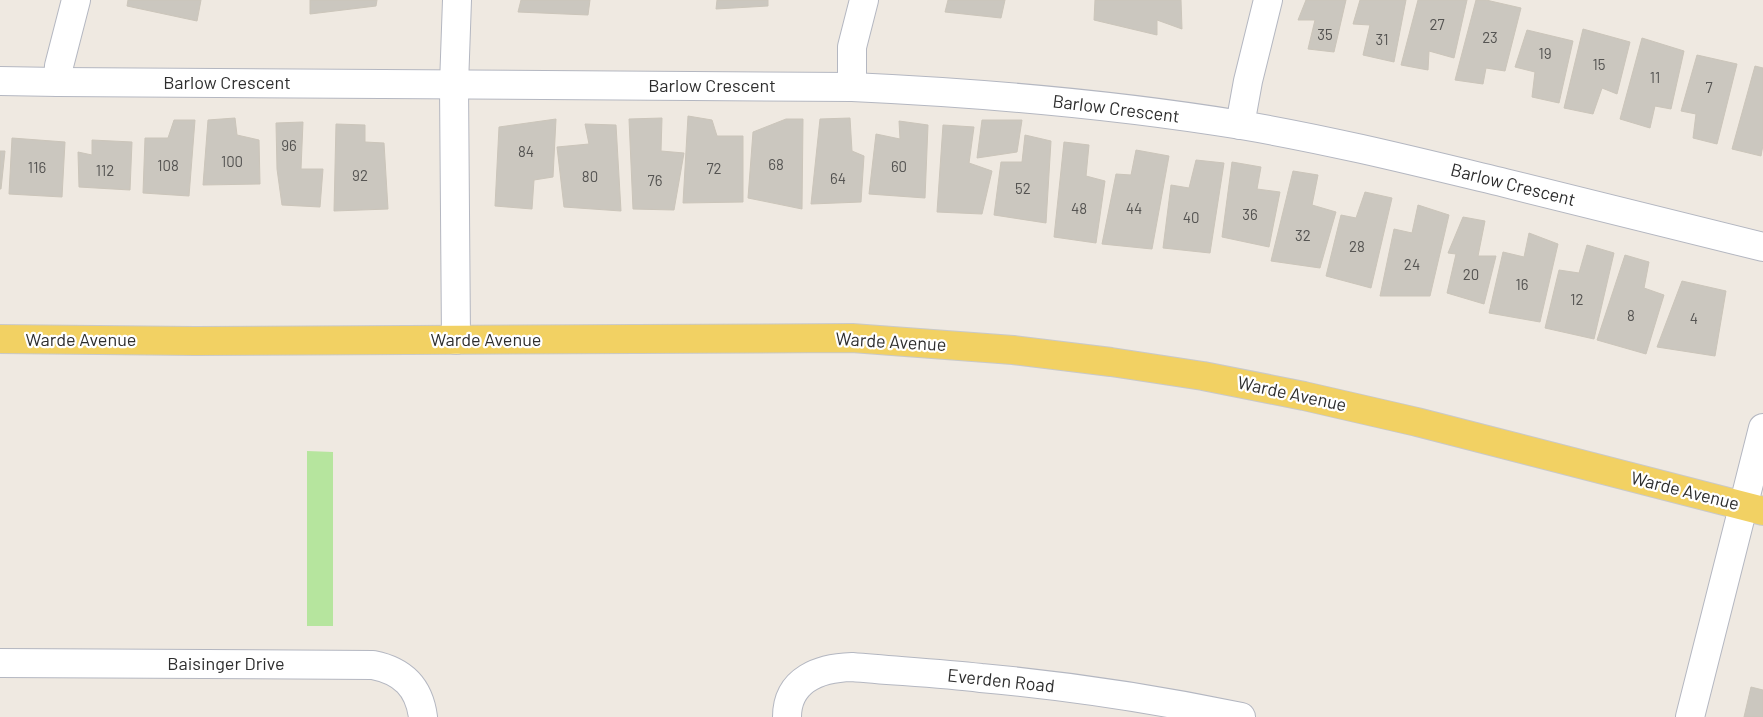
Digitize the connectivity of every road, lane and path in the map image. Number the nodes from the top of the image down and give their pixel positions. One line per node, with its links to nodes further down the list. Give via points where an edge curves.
1 (76, 0): 6 (street)
2 (457, 0): 7 (street)
3 (864, 0): 8 (street, via 852,47)
4 (1268, 0): 9 (street)
5 (0, 81): 6 (street, Barlow Crescent)
6 (58, 82): 7 (street, Barlow Crescent)
7 (454, 85): 8 (street, Barlow Crescent); 12 (street)
8 (852, 87): 9 (street, Barlow Crescent, via 1068,102)
9 (1240, 125): 10 (street, Barlow Crescent, via 1390,155)
10 (1763, 248)
11 (0, 339): 12 (main road, Warde Avenue)
12 (456, 340): 14 (main road, Warde Avenue, via 852,338 1013,350 1111,362 1314,398)
13 (1763, 428): 14 (street)
14 (1753, 508): 19 (street)
15 (0, 663): 16 (street, Baisinger Drive, via 373,665 388,668 413,686)
16 (423, 717)
17 (787, 717): 18 (street, Everden Road, via 789,702 802,682 815,673 852,667 1091,690)
18 (1241, 717)
19 (1690, 717)

